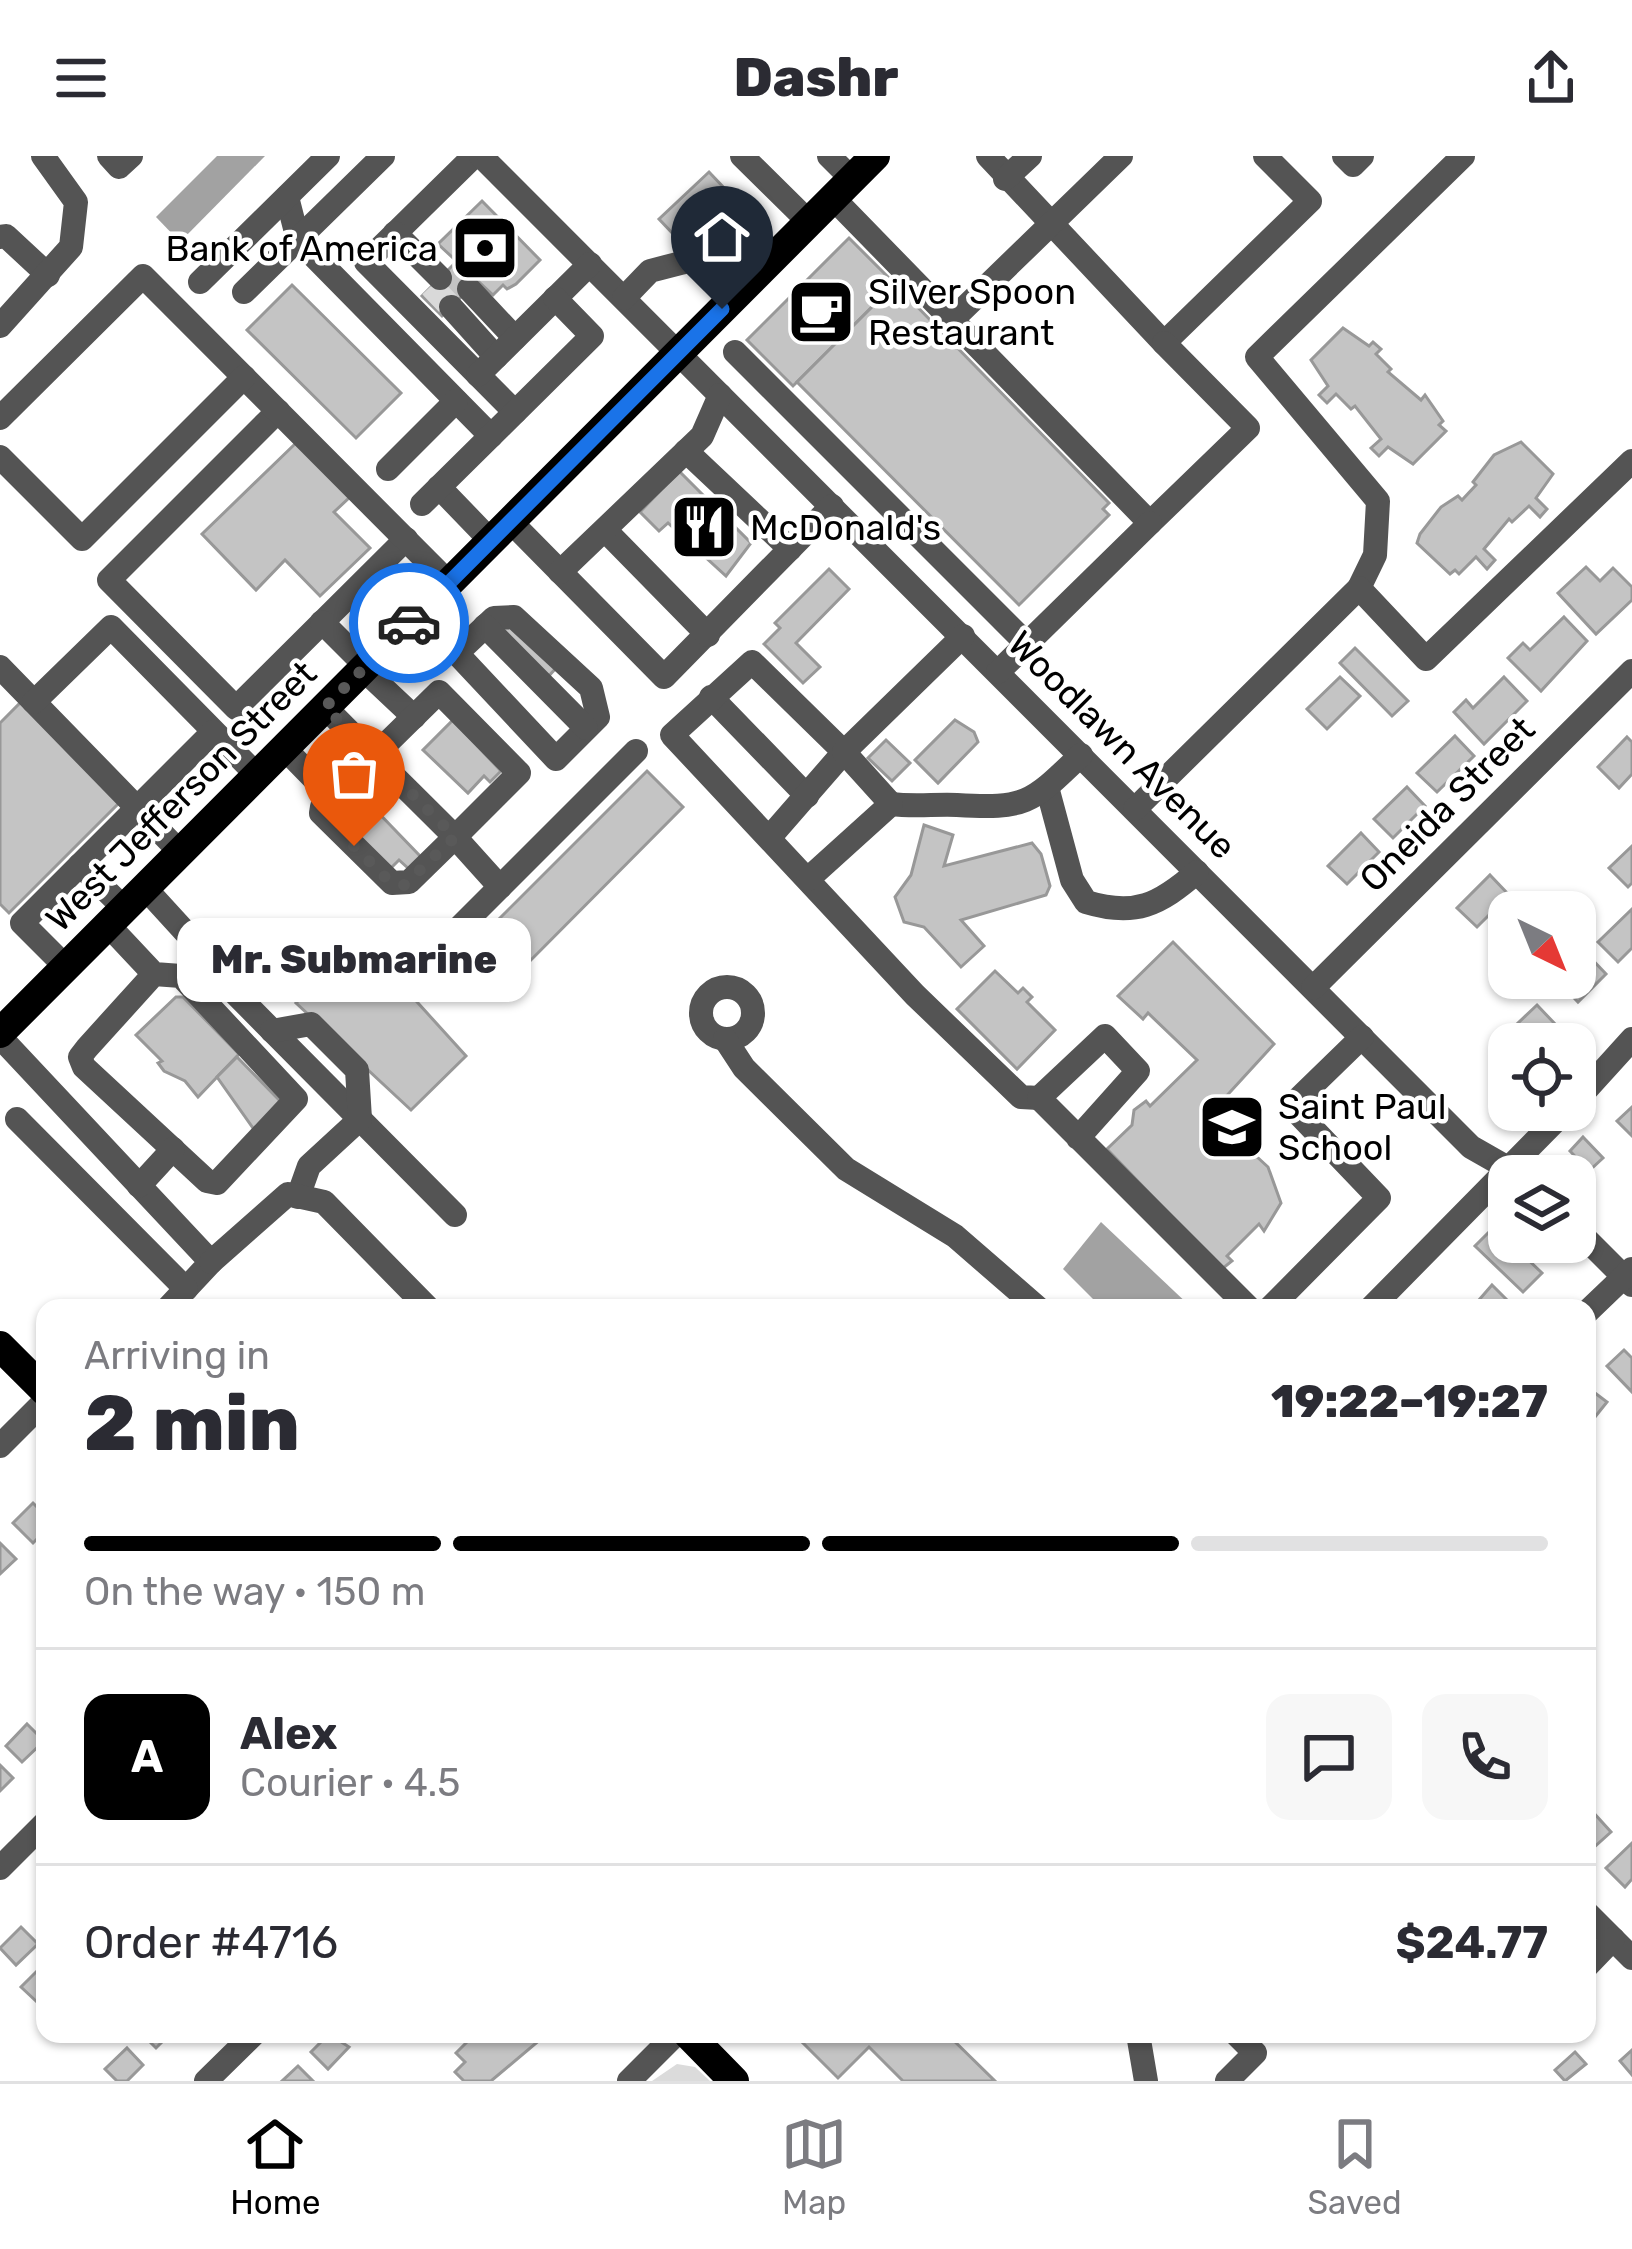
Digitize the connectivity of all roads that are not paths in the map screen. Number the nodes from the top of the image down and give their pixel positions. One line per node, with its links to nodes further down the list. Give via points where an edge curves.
1 (43, 156): 27 (street, via 76,202 71,247)
2 (109, 156): 3 (street, via 119,167)
3 (130, 156)
4 (328, 156): 19 (street)
5 (383, 156): 24 (street)
6 (477, 156): 23 (street); 26 (street, Woodlawn Avenue)
7 (742, 156): 20 (street)
8 (829, 156): 18 (street)
9 (874, 156): 18 (main road, West Jefferson Street)
10 (988, 156): 17 (street)
11 (1030, 156): 17 (street)
12 (1120, 156): 21 (street)
13 (1265, 156): 36 (street, via 1310,202)
14 (1344, 156): 15 (street, via 1353,165)
15 (1361, 156)
16 (1463, 156): 60 (street, via 1257,357 1378,501 1375,555)
17 (1005, 179): 21 (street)
18 (842, 188): 20 (main road, West Jefferson Street); 34 (street)
19 (286, 197): 24 (street); 29 (street)
20 (809, 222): 25 (main road, West Jefferson Street)
21 (1050, 225): 34 (street); 36 (street)
22 (2, 233): 27 (street)
23 (395, 233): 28 (street); 39 (street, via 366,262)
24 (298, 240): 30 (street); 42 (street)
25 (769, 262): 33 (street, via 724,218 681,263 650,271); 37 (main road, West Jefferson Street)
26 (590, 264): 32 (street); 33 (street, Woodlawn Avenue)
27 (48, 275): 35 (street)
28 (440, 278)
29 (200, 282)
30 (244, 292)
31 (460, 298): 39 (street)
32 (555, 298): 39 (street); 45 (street, via 592,336)
33 (624, 298): 37 (street, Woodlawn Avenue)
34 (952, 320): 53 (street)
35 (0, 326)
36 (1164, 343): 53 (street, via 1248,428)
37 (679, 352): 43 (street, Woodlawn Avenue); 55 (main road, West Jefferson Street)
38 (735, 352): 41 (street)
39 (499, 354): 45 (street)
40 (244, 377): 44 (street); 46 (street, via 143,276); 49 (street, via 82,539)
41 (764, 381): 43 (street); 65 (street)
42 (456, 401): 47 (street); 51 (street)
43 (733, 407): 48 (street); 52 (street, Woodlawn Avenue)
44 (278, 411): 56 (street); 62 (street, via 109,580 236,708)
45 (515, 412): 47 (street)
46 (0, 418)
47 (490, 436): 55 (street, via 430,495)
48 (694, 444): 54 (street); 57 (street)
49 (0, 457)
50 (1632, 461): 60 (street, via 1426,659)
51 (388, 469)
52 (832, 506): 57 (street); 64 (street, Woodlawn Avenue)
53 (1150, 523): 65 (street)
54 (605, 530): 58 (street); 63 (street)
55 (501, 531): 58 (street); 59 (main road, West Jefferson Street)
56 (406, 539): 59 (street); 62 (street)
57 (790, 549): 63 (street)
58 (560, 572): 63 (street, via 664,677)
59 (449, 583): 61 (main road, West Jefferson Street)
60 (1353, 594): 87 (street)
61 (418, 613): 66 (street); 67 (main road, West Jefferson Street)
62 (322, 622): 67 (street)
63 (708, 635)
64 (963, 636): 70 (street, Woodlawn Avenue); 78 (street)
65 (1027, 644): 70 (street)
66 (459, 650): 66 (street, via 485,626 586,728 556,759 460,663)
67 (365, 667): 73 (main road, West Jefferson Street); 74 (street)
68 (0, 668): 72 (street)
69 (1632, 671): 99 (street, Oneida Street)
70 (998, 672): 79 (street, Woodlawn Avenue)
71 (711, 697): 78 (street, via 752,662); 83 (street); 89 (street, via 672,735)
72 (34, 702): 75 (street, via 111,627); 86 (street)
73 (325, 707): 76 (main road, West Jefferson Street); 80 (street)
74 (414, 717): 80 (street); 88 (street, via 439,692 520,773)
75 (213, 732): 81 (street); 86 (street)
76 (284, 748): 81 (main road, West Jefferson Street); 84 (street)
77 (636, 751): 94 (street)
78 (844, 752): 83 (street); 85 (street)
79 (1081, 755): 82 (street); 87 (street, Woodlawn Avenue)
80 (374, 757): 84 (street); 88 (street)
81 (257, 775): 90 (main road, West Jefferson Street)
82 (1047, 788): 85 (street, via 1001,808); 92 (street, via 1072,880 1086,902 1142,910)
83 (807, 796): 89 (street)
84 (332, 797): 88 (street, via 321,813 392,883 409,882)
85 (891, 804): 93 (street)
86 (137, 808): 90 (street); 91 (street)
87 (1135, 809): 92 (street, Woodlawn Avenue)
88 (455, 837): 94 (street)
89 (769, 838): 93 (street)
90 (180, 852): 95 (main road, West Jefferson Street)
91 (80, 865): 95 (street); 97 (street, via 22,923)
92 (1197, 872): 99 (street, Woodlawn Avenue)
93 (808, 879): 105 (street, via 1021,1097)
94 (500, 887): 96 (street)
95 (126, 907): 97 (main road, West Jefferson Street); 98 (street); 107 (street, via 198,946)
96 (446, 941)
97 (66, 967): 100 (main road, West Jefferson Street)
98 (154, 974): 110 (street, via 80,1057); 110 (street, via 181,976 293,1092 291,1110 217,1183)
99 (1312, 988): 101 (street, Woodlawn Avenue)
100 (0, 1035): 113 (street)
101 (1362, 1037): 112 (street, Woodlawn Avenue); 125 (street, via 1292,1106 1379,1198)
102 (725, 1040): 123 (street, via 845,1169 973,1249)
103 (1632, 1040): 104 (street)
104 (1596, 1079)
105 (1039, 1098): 109 (street); 109 (street, via 1105,1036 1138,1071)
106 (16, 1119): 120 (street)
107 (360, 1119): 114 (street, via 309,1166); 116 (street)
108 (1549, 1131): 111 (street)
109 (1078, 1138): 124 (street)
110 (173, 1149): 113 (street)
111 (1529, 1155)
112 (1488, 1157)
113 (139, 1186): 118 (street)
114 (298, 1197): 118 (street, via 288,1194); 122 (street, via 323,1202)
115 (1488, 1198): 126 (street)
116 (455, 1215)
117 (1596, 1247): 119 (street)
118 (211, 1262): 120 (street)
119 (1629, 1277): 127 (street)
120 (186, 1289): 121 (street)
121 (177, 1299)
122 (419, 1299)
123 (1028, 1299)
124 (1240, 1299)
125 (1279, 1299)
126 (1381, 1299)
127 (1596, 1304)
128 (0, 1346): 129 (main road)
129 (36, 1382)
130 (36, 1410): 131 (street)
131 (0, 1445)
132 (36, 1832): 133 (street)
133 (0, 1868)
134 (1596, 1922): 135 (street)
135 (1623, 1948): 136 (street)
136 (1596, 1962)
137 (245, 2043): 142 (street)
138 (667, 2043): 143 (street)
139 (697, 2043): 144 (main road)
140 (1140, 2043): 145 (street)
141 (1245, 2043): 146 (street, via 1255,2053)
142 (206, 2081)
143 (629, 2081)
144 (734, 2081)
145 (1146, 2081)
146 (1227, 2081)

